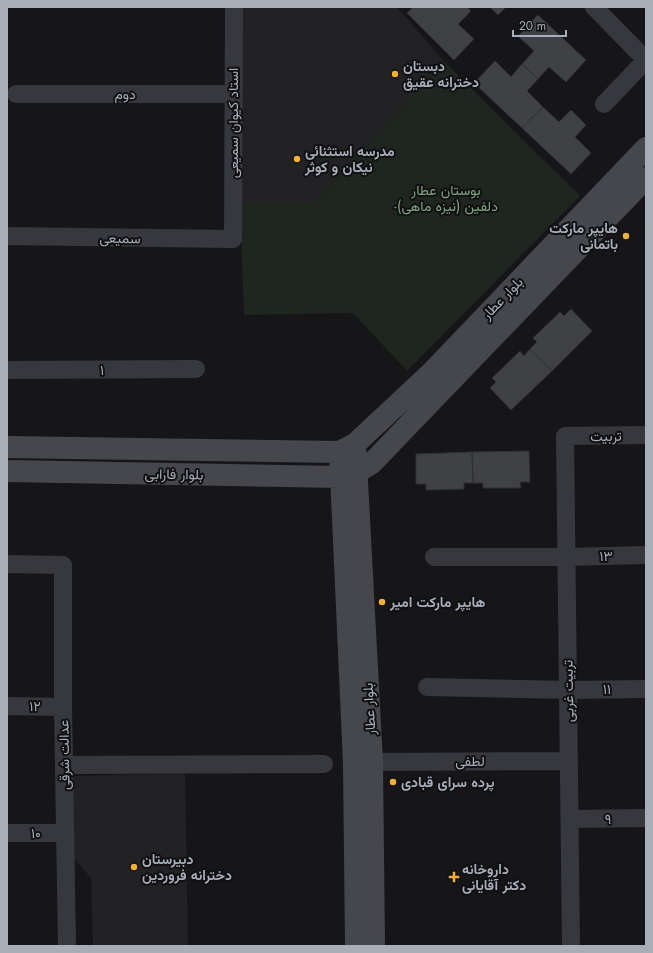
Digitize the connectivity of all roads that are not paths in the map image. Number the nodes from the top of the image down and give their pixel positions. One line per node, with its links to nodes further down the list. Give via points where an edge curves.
1 (234, 7): 5 (street, استاد کیوان سمیعی)
2 (594, 7): 3 (street)
3 (646, 60): 6 (street)
4 (16, 94): 5 (street, دوم)
5 (233, 94): 10 (street, استاد کیوان سمیعی)
6 (604, 104)
7 (646, 148): 16 (street, بلوار عطار, via 431,373)
8 (646, 178): 18 (street, بلوار عطار, via 372,463)
9 (7, 236): 10 (street, سمیعی)
10 (232, 239)
11 (196, 369): 12 (street, ۱)
12 (7, 370)
13 (646, 435): 14 (street, تربیت)
14 (565, 436): 21 (street, تربیت غربی)
15 (7, 447): 16 (street, بلوار فارابی)
16 (348, 448): 18 (street, بلوار عطار)
17 (7, 471): 18 (street, بلوار فارابی)
18 (349, 475): 29 (street, بلوار عطار); 37 (street, بلوار عطار)
19 (646, 555): 21 (street, ۱۳)
20 (434, 557): 21 (street, ۱۳)
21 (566, 557): 25 (street, تربیت غربی)
22 (7, 564): 27 (street, عدالت شرقی, via 63,565)
23 (427, 687): 25 (street, ۱۱)
24 (646, 689): 25 (street, ۱۱)
25 (568, 690): 28 (street, تربیت غربی)
26 (7, 706): 27 (street, ۱۲)
27 (64, 707): 31 (street, عدالت شرقی)
28 (569, 761): 29 (street, لطفی); 33 (street, تربیت غربی)
29 (372, 762): 38 (street, بلوار عطار)
30 (324, 764): 31 (street)
31 (64, 765): 35 (street, عدالت شرقی)
32 (646, 818): 33 (street, ۹)
33 (570, 819): 39 (street, تربیت غربی)
34 (7, 833): 35 (street, ۱۰)
35 (65, 833): 36 (street, عدالت شرقی)
36 (67, 946)
37 (356, 946)
38 (374, 946)
39 (571, 946)

